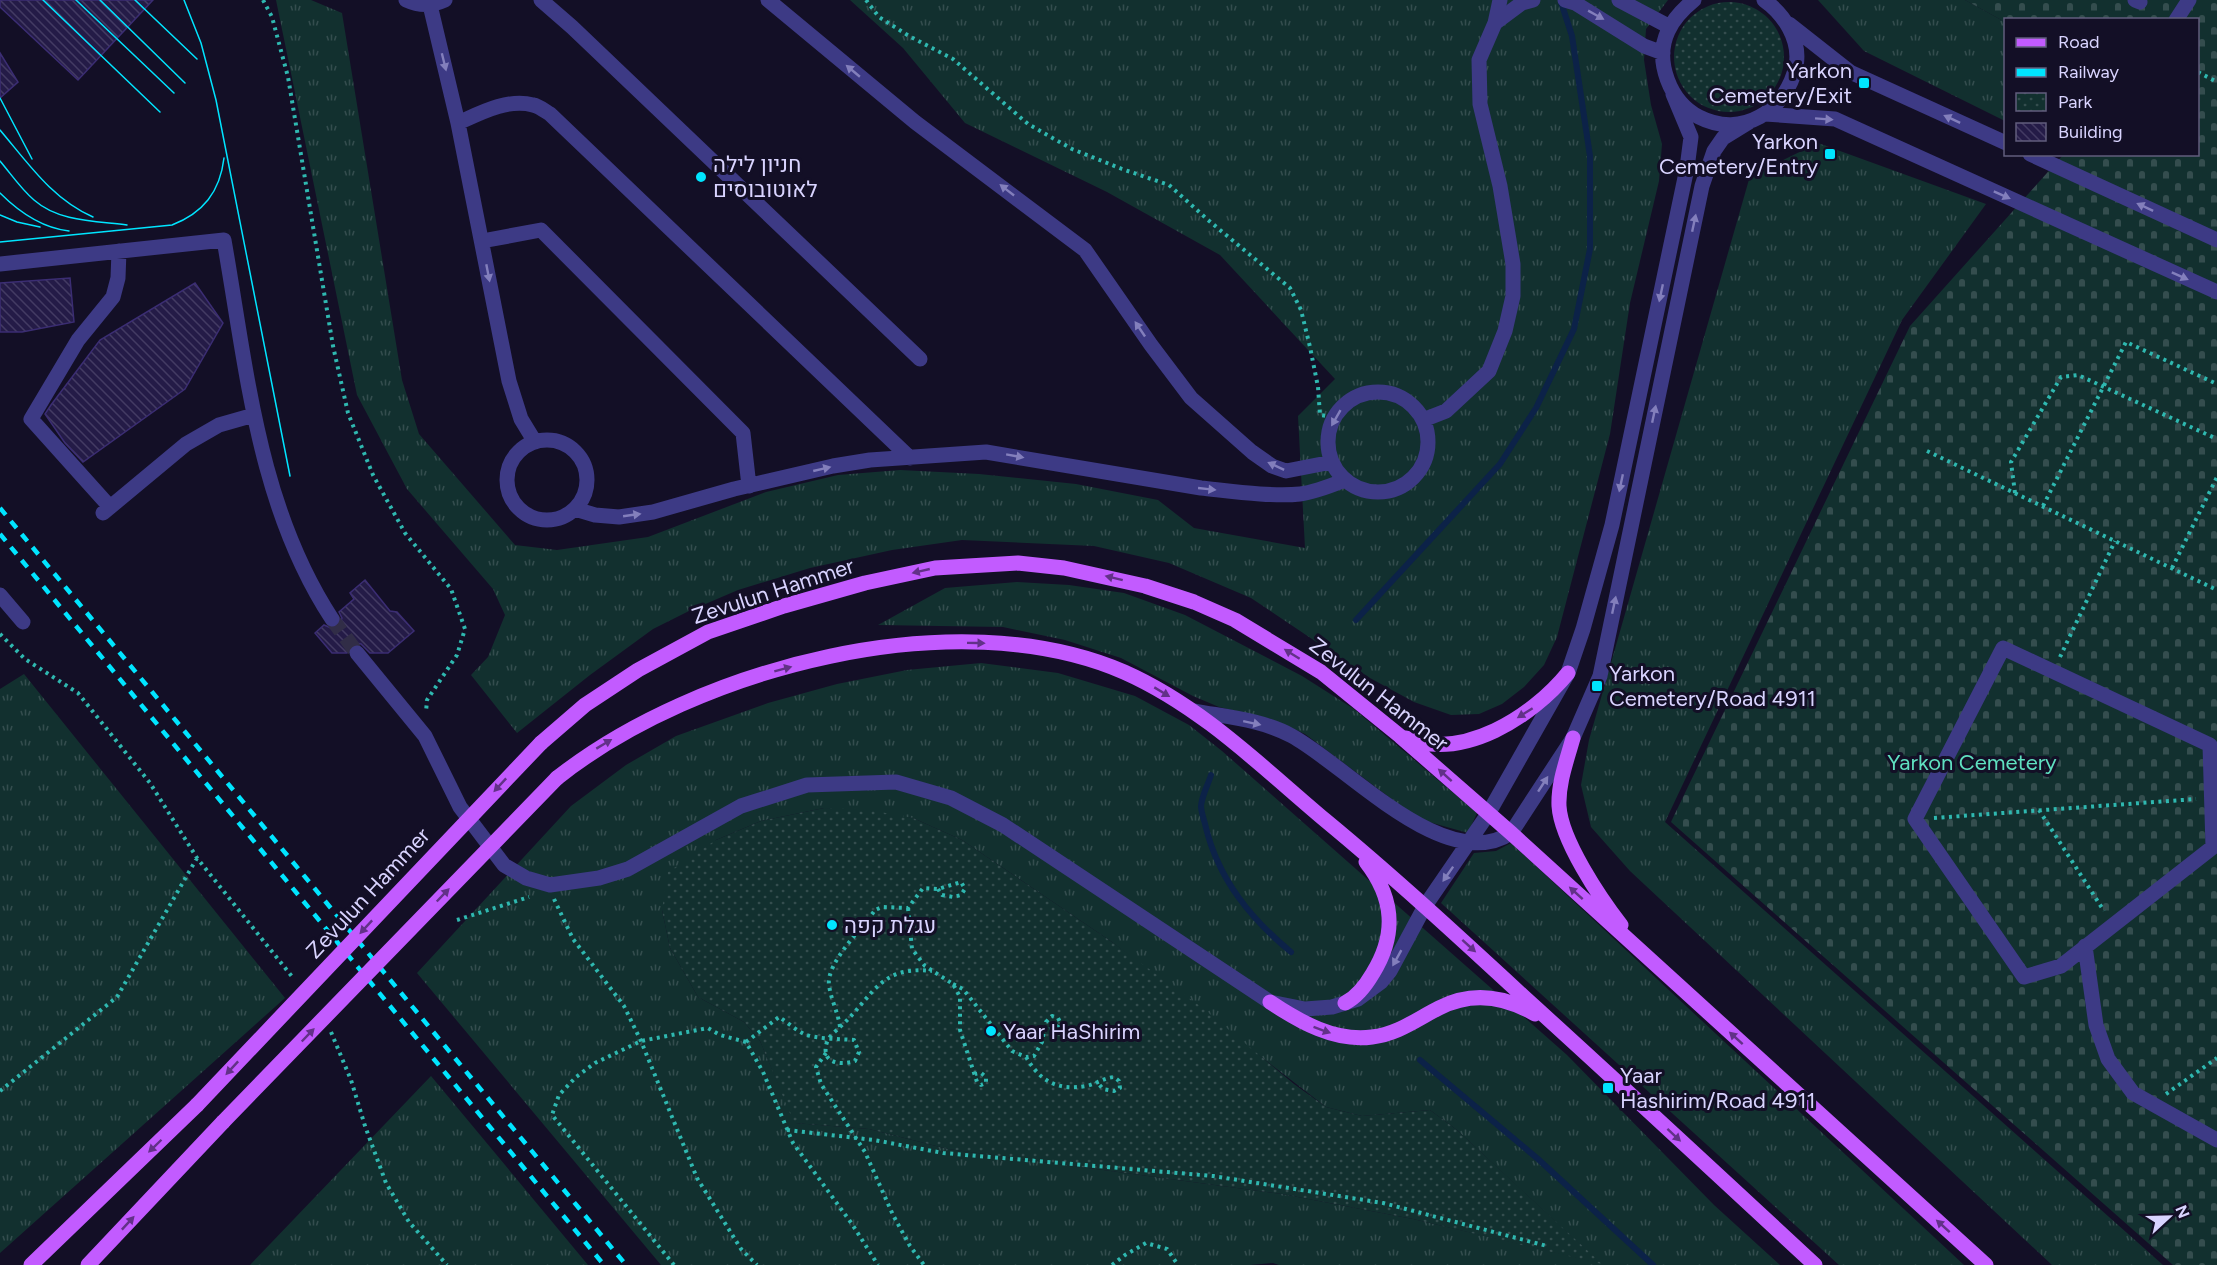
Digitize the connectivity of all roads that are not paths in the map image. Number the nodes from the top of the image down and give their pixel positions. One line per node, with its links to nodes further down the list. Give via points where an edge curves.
1 (406, 0): 8 (street, via 415,4)
2 (541, 0): 28 (street)
3 (768, 0): 33 (street, one-way to 3, via 1286,471 1252,452 1191,398 1085,250 915,122)
4 (1500, 0): 14 (street)
5 (1564, 0): 16 (street, one-way to 16)
6 (1694, 0): 15 (street, via 1678,14)
7 (2189, 0): 12 (street)
8 (437, 2): 20 (street, one-way to 20)
9 (1527, 2): 14 (street)
10 (1770, 2): 13 (street)
11 (1624, 3): 15 (street)
12 (2177, 18)
13 (1786, 22): 18 (street, via 1795,41 1792,83 1781,101); 21 (street, one-way to 13, via 1850,72)
14 (1495, 23): 30 (street, via 1479,60 1480,104 1502,197 1513,264 1513,296 1505,331 1489,371 1446,411)
15 (1671, 27): 16 (street)
16 (1662, 53): 17 (street)
17 (1673, 94): 19 (street, via 1684,107 1715,123); 41 (street, one-way to 41, via 1691,137 1687,168 1612,525)
18 (1765, 114): 19 (street); 27 (street, one-way to 27, via 1835,119)
19 (1749, 122): 44 (street, one-way to 19, via 1600,676 1702,186 1714,151 1723,138)
20 (458, 123): 24 (street); 32 (street, via 516,103 533,105 550,114)
21 (2004, 142)
22 (2034, 156): 23 (street, one-way to 22)
23 (2217, 240)
24 (482, 241): 31 (street, one-way to 31, via 509,381 521,418); 35 (street, via 541,230 743,433)
25 (119, 251): 26 (street); 29 (street, via 224,240); 29 (street, via 113,297 78,340 32,418 106,510 186,444 219,425)
26 (0, 264)
27 (2217, 292)
28 (920, 358)
29 (254, 415): 38 (street, via 283,524)
30 (1423, 420): 33 (street, one-way to 33, via 1402,398 1372,392 1357,396 1344,405 1329,431); 34 (street, via 1428,434 1426,457 1414,477 1402,487 1373,492)
31 (535, 442): 36 (street, via 561,443 581,460 586,485); 36 (street, via 524,447 509,465 507,483 512,501 530,517 542,520 554,520)
32 (910, 458): 34 (street, one-way to 34, via 986,452 1202,488 1289,494 1324,489); 35 (street, one-way to 32, via 870,460)
33 (1332, 462): 34 (street)
34 (1345, 480)
35 (749, 486): 36 (street, one-way to 35, via 619,517 642,514)
36 (575, 509)
37 (0, 594): 39 (street)
38 (332, 619)
39 (23, 622)
40 (357, 653): 55 (street, via 425,736 460,807 504,865 550,888 628,869 741,806 807,785 896,782 951,798 1003,825)
41 (1568, 673): 43 (main road, one-way to 43, via 1536,706 1489,734 1437,745 1420,744); 47 (street)
42 (1195, 711): 49 (main road); 50 (street, one-way to 50, via 1265,725 1290,735 1408,819 1446,837); 60 (main road, one-way to 42, bridge, via 557,778 637,724 755,676 816,660 949,642 1064,652 1122,671)
43 (1401, 736): 47 (main road, Zevulun Hammer, one-way to 43); 59 (main road, Zevulun Hammer, one-way to 59, bridge, via 1321,672 1235,620 1145,586 1064,568 1018,563 923,570 784,606 708,632 594,699 541,743 197,1105)
44 (1573, 738): 48 (street, one-way to 44); 54 (main road, via 1561,782 1562,824 1570,846 1610,909)
45 (2214, 745): 46 (street); 53 (street, via 2002,648 1915,819 2024,976 2061,966)
46 (2214, 797): 51 (street)
47 (1488, 814): 48 (main road, Zevulun Hammer); 50 (street)
48 (1511, 833): 50 (street, via 1494,842); 54 (main road, Zevulun Hammer, one-way to 48)
49 (1350, 841): 52 (main road); 56 (main road, via 1379,882 1390,928 1381,962 1354,998)
50 (1471, 842): 52 (street, one-way to 52)
51 (2215, 850): 53 (street)
52 (1425, 906): 56 (street, one-way to 56, via 1390,971 1370,991); 57 (main road, one-way to 57)
53 (2085, 946): 58 (street, via 2096,1025 2108,1059 2133,1093)
54 (1650, 959): 62 (main road, one-way to 54)
55 (1270, 1002): 56 (street, via 1305,1009); 57 (main road, one-way to 57, via 1309,1025 1355,1038 1388,1034 1454,1001 1480,996 1514,1003)
56 (1345, 1003)
57 (1561, 1030): 61 (main road, one-way to 61)
58 (2217, 1140)
59 (31, 1265)
60 (88, 1265)
61 (1815, 1265)
62 (1986, 1265)

